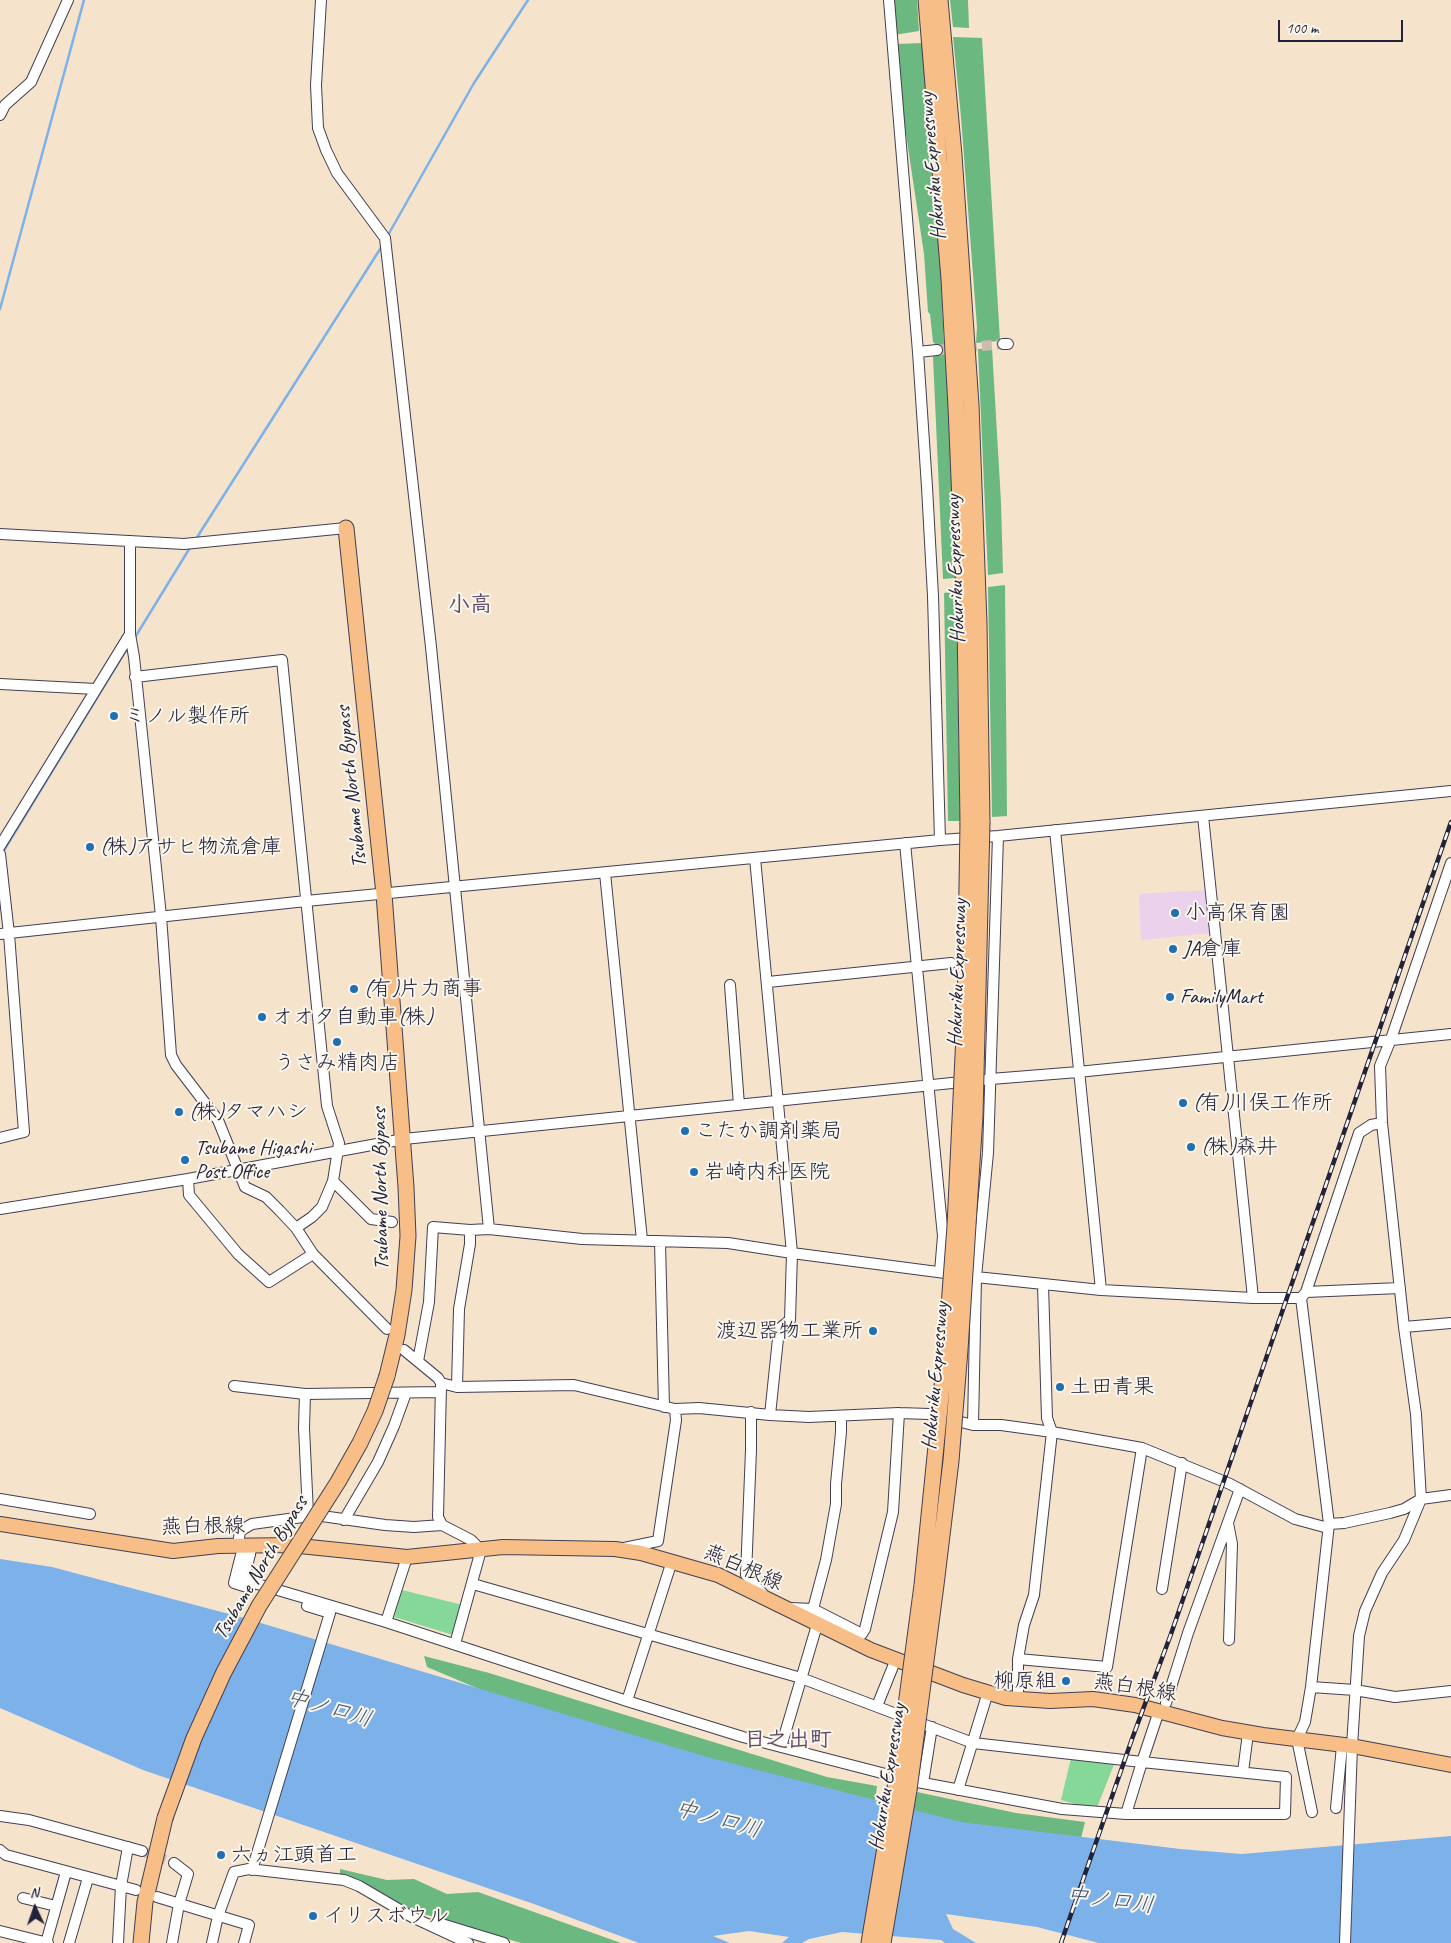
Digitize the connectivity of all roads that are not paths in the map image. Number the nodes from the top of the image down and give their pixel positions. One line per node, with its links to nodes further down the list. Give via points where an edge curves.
1 (68, 0): 6 (street, via 30,82 5,105)
2 (321, 0): 29 (street, via 316,85 318,128 337,173 385,238)
3 (888, 0): 8 (street)
4 (926, 0): 18 (highway, Hokuriku Expressway, via 948,260)
5 (940, 0): 18 (highway, Hokuriku Expressway, via 971,415 979,604)
6 (0, 115)
7 (937, 350): 8 (street)
8 (918, 352): 22 (street, via 933,596)
9 (346, 528): 11 (street, via 184,544); 30 (highway, Tsubame North Bypass)
10 (0, 534): 11 (street)
11 (130, 541): 12 (street)
12 (130, 634): 13 (street); 15 (street)
13 (135, 678): 31 (street, via 282,660); 32 (street)
14 (0, 684): 15 (street)
15 (96, 689): 20 (street)
16 (1451, 791): 17 (street)
17 (1203, 816): 19 (street); 40 (street)
18 (975, 822): 168 (highway, Hokuriku Expressway, bridge, via 946,1347 909,1689); 169 (highway, Hokuriku Expressway, bridge, via 975,1116 952,1452 920,1711)
19 (1055, 830): 21 (street); 41 (street)
20 (4, 833): 24 (street)
21 (998, 836): 22 (street); 42 (street)
22 (940, 840): 23 (street)
23 (905, 844): 26 (street); 35 (street)
24 (0, 846)
25 (0, 854): 33 (street)
26 (755, 858): 28 (street); 36 (street)
27 (1451, 863): 39 (street)
28 (606, 873): 29 (street); 46 (street)
29 (456, 887): 30 (street); 48 (street)
30 (384, 894): 31 (street); 50 (highway, Tsubame North Bypass)
31 (306, 901): 32 (street); 51 (street, via 327,1106 339,1138)
32 (161, 916): 33 (street); 52 (street, via 170,1055 218,1120)
33 (4, 934): 49 (street, via 24,1132)
34 (951, 963): 35 (street)
35 (918, 967): 36 (street); 43 (street)
36 (768, 982): 44 (street)
37 (730, 985): 45 (street)
38 (1451, 1034): 39 (street)
39 (1391, 1039): 40 (street); 47 (street, via 1380,1066)
40 (1228, 1057): 41 (street); 70 (street)
41 (1078, 1072): 42 (street); 68 (street)
42 (991, 1078): 43 (street); 65 (street, via 988,1153)
43 (928, 1086): 44 (street); 64 (street, via 941,1216)
44 (778, 1101): 45 (street); 62 (street)
45 (739, 1105): 46 (street)
46 (630, 1116): 48 (street); 60 (street)
47 (1382, 1123): 67 (street); 69 (street, via 1371,1125 1359,1133)
48 (481, 1130): 50 (street); 58 (street)
49 (0, 1138)
50 (404, 1139): 51 (street); 162 (highway, Tsubame North Bypass, bridge, via 407,1260 397,1335 387,1376 360,1443 259,1606 191,1745 165,1818 150,1876)
51 (338, 1151): 52 (street); 54 (street)
52 (237, 1170): 53 (street); 57 (street, via 246,1187 266,1197)
53 (188, 1179): 55 (street); 63 (street, via 189,1194 238,1254 269,1282)
54 (333, 1182): 56 (street, via 371,1219); 57 (street, via 322,1207)
55 (0, 1209)
56 (392, 1222)
57 (296, 1228): 63 (street)
58 (489, 1229): 59 (street); 60 (street, via 582,1239)
59 (470, 1230): 75 (street, via 433,1227 429,1302); 77 (street, via 459,1309)
60 (642, 1240): 61 (street)
61 (660, 1242): 62 (street, via 728,1243); 81 (street)
62 (792, 1253): 64 (street); 85 (street, via 790,1320 779,1329)
63 (313, 1254): 73 (street)
64 (940, 1272): 65 (street)
65 (976, 1277): 66 (street); 87 (street)
66 (1043, 1285): 68 (street); 88 (street, via 1046,1418)
67 (1400, 1288): 69 (street); 72 (street)
68 (1101, 1290): 70 (street)
69 (1304, 1295): 70 (street); 101 (street)
70 (1252, 1298)
71 (1451, 1324): 72 (street)
72 (1404, 1327): 94 (street, via 1416,1414)
73 (387, 1329)
74 (404, 1350): 75 (street)
75 (418, 1361): 78 (street, via 438,1378)
76 (234, 1386): 80 (street)
77 (456, 1387): 78 (street); 81 (street, via 574,1385)
78 (440, 1388): 79 (street); 100 (street, via 438,1518)
79 (406, 1393): 80 (street); 97 (street, via 378,1462)
80 (305, 1394): 96 (street)
81 (664, 1407): 82 (street)
82 (676, 1409): 83 (street); 103 (street, via 658,1541)
83 (751, 1412): 85 (street); 109 (street, via 746,1575)
84 (898, 1413): 86 (street); 87 (street, via 930,1414); 111 (street, via 893,1512 865,1629 862,1634)
85 (770, 1415): 86 (street)
86 (841, 1416): 111 (street, via 836,1504)
87 (972, 1424): 88 (street)
88 (1052, 1432): 89 (street); 117 (street, via 1034,1595)
89 (1142, 1448): 90 (street); 117 (street, via 1107,1667)
90 (1182, 1463): 91 (street); 108 (street)
91 (1240, 1489): 98 (street); 101 (street, via 1295,1518)
92 (1451, 1494): 94 (street)
93 (0, 1499): 95 (street)
94 (1422, 1499): 101 (street, via 1404,1509); 121 (street, via 1404,1540 1382,1574 1365,1611 1359,1636)
95 (90, 1514)
96 (308, 1514): 97 (street); 102 (street, via 252,1524 240,1531)
97 (344, 1520): 100 (street, via 395,1526)
98 (1228, 1522): 115 (street, via 1232,1544); 127 (street)
99 (0, 1524): 102 (main road, 燕白根線, via 173,1551)
100 (442, 1525): 104 (street, via 471,1540)
101 (1328, 1526): 120 (street)
102 (246, 1549): 105 (main road, 燕白根線, via 290,1545); 112 (street, via 244,1580); 147 (street, via 241,1555 234,1583 330,1613)
103 (615, 1549): 104 (main road, 燕白根線, via 502,1547); 106 (main road, 燕白根線)
104 (481, 1550): 105 (main road, 燕白根線); 107 (street)
105 (407, 1557): 112 (street)
106 (672, 1561): 109 (main road, 燕白根線, via 718,1576); 114 (street)
107 (473, 1584): 114 (street); 116 (street)
108 (1162, 1589)
109 (769, 1600): 110 (main road, 燕白根線)
110 (784, 1608): 111 (street); 113 (main road, 燕白根線)
111 (813, 1609)
112 (386, 1622): 116 (street)
113 (817, 1625): 118 (main road, 燕白根線); 119 (street)
114 (648, 1634): 119 (street); 125 (street)
115 (1229, 1640)
116 (455, 1644): 125 (street)
117 (1018, 1659): 124 (street)
118 (896, 1660): 123 (main road, 燕白根線); 126 (street)
119 (801, 1678): 126 (street); 133 (street)
120 (1311, 1687): 121 (street); 130 (street, via 1305,1722)
121 (1355, 1690): 122 (street, via 1395,1697); 132 (street)
122 (1451, 1691)
123 (988, 1692): 124 (main road, 燕白根線); 131 (street)
124 (1018, 1698): 127 (main road, 燕白根線, via 1050,1701 1093,1699)
125 (627, 1701): 133 (street)
126 (877, 1706): 128 (street)
127 (1162, 1707): 129 (main road, 燕白根線, via 1222,1728); 134 (street)
128 (932, 1727): 131 (street); 137 (street)
129 (1248, 1732): 130 (main road, 燕白根線); 136 (street)
130 (1297, 1739): 132 (main road, 燕白根線); 140 (street)
131 (973, 1743): 134 (street); 138 (street)
132 (1347, 1746): 135 (main road, 燕白根線); 139 (street); 170 (street, via 1350,1808)
133 (781, 1747): 137 (street)
134 (1142, 1762): 136 (street); 141 (street)
135 (1451, 1765)
136 (1242, 1772): 141 (street, via 1286,1777 1285,1814)
137 (923, 1783): 138 (street)
138 (958, 1790): 141 (street, via 1062,1809)
139 (1336, 1808)
140 (1312, 1812)
141 (1126, 1814)
142 (0, 1816): 143 (street, via 29,1820)
143 (128, 1847): 145 (street); 150 (street)
144 (0, 1850): 148 (street, via 6,1855)
145 (142, 1851)
146 (174, 1863): 154 (street, via 188,1874)
147 (252, 1870): 156 (street, via 344,1880); 157 (street, via 234,1872)
148 (66, 1872): 149 (street); 155 (street)
149 (88, 1878): 150 (street); 160 (street)
150 (121, 1886): 151 (street); 161 (street)
151 (136, 1890)
152 (157, 1897): 154 (street)
153 (23, 1898): 155 (street)
154 (179, 1904): 157 (street); 163 (street)
155 (56, 1906): 159 (street)
156 (406, 1913): 166 (street); 167 (street)
157 (218, 1916): 164 (street); 165 (street, via 249,1925)
158 (0, 1931): 159 (street)
159 (47, 1943)
160 (69, 1943)
161 (118, 1943)
162 (141, 1943)
163 (172, 1943)
164 (212, 1943)
165 (244, 1943)
166 (468, 1943)
167 (504, 1943)
168 (869, 1943)
169 (883, 1943)
170 (1346, 1943)

